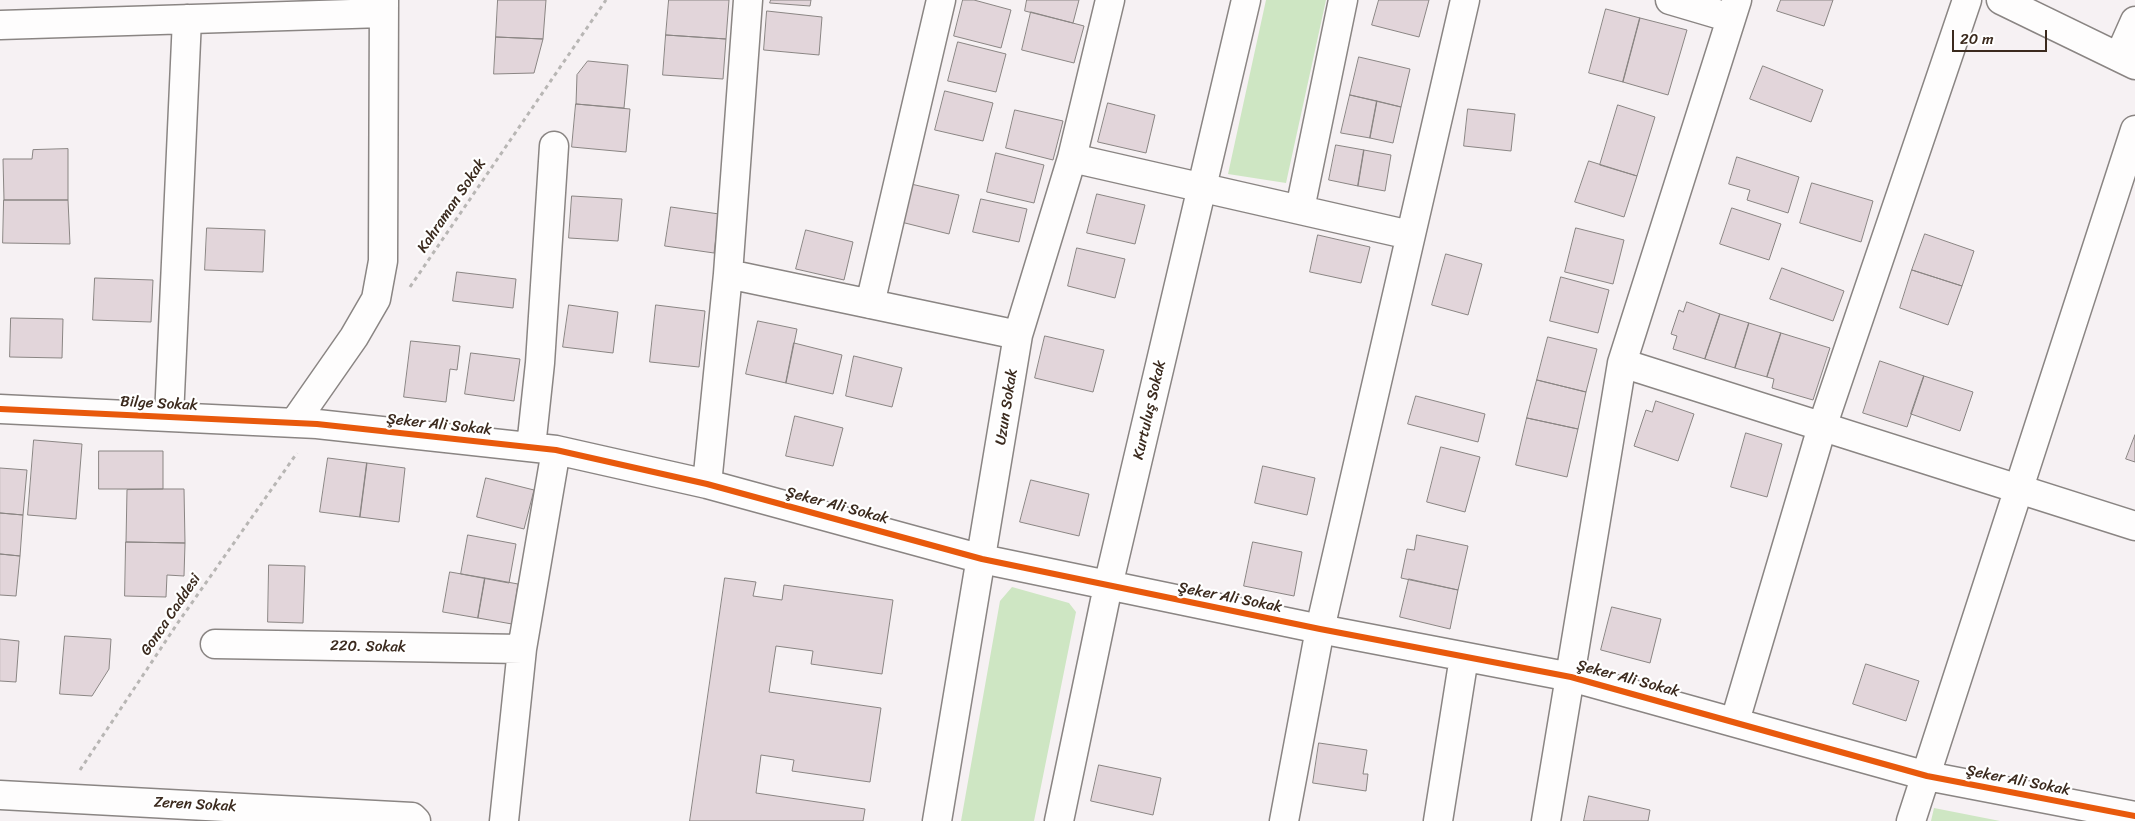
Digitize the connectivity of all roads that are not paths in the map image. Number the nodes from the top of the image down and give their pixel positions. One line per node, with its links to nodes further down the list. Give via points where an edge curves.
1 (748, 0): 22 (street)
2 (941, 0): 23 (street)
3 (1110, 0): 18 (street, Uzun Sokak)
4 (1246, 0): 19 (street, Kurtuluş Sokak)
5 (1343, 0): 20 (street)
6 (1465, 0): 21 (street)
7 (1670, 0): 11 (street)
8 (1967, 0): 29 (street)
9 (2001, 0): 15 (street)
10 (384, 6): 12 (street); 28 (street, via 383,260 376,299)
11 (1734, 9): 25 (street)
12 (187, 19): 14 (street); 27 (street)
13 (2135, 21): 15 (street)
14 (0, 25)
15 (2127, 61)
16 (2135, 130): 32 (street)
17 (554, 146): 30 (street, via 540,363)
18 (1072, 158): 19 (street); 24 (street, Uzun Sokak)
19 (1203, 187): 20 (street); 35 (street, Kurtuluş Sokak)
20 (1300, 209): 21 (street)
21 (1410, 235): 36 (street)
22 (728, 274): 23 (street); 31 (street)
23 (870, 304): 24 (street)
24 (1018, 335): 34 (street, Uzun Sokak)
25 (1622, 363): 29 (street); 40 (street)
26 (0, 409): 27 (street, Bilge Sokak)
27 (169, 417): 28 (street, Bilge Sokak)
28 (306, 424): 30 (street, Şeker Ali Sokak)
29 (1822, 426): 32 (street); 41 (street)
30 (544, 449): 31 (street, Şeker Ali Sokak); 38 (street)
31 (707, 484): 34 (street, Şeker Ali Sokak)
32 (2018, 489): 33 (street); 42 (street)
33 (2135, 526)
34 (982, 559): 35 (street, Şeker Ali Sokak); 47 (street, Uzun Sokak)
35 (1108, 586): 36 (street, Şeker Ali Sokak); 48 (street, Kurtuluş Sokak)
36 (1320, 629): 39 (street, Şeker Ali Sokak); 49 (street)
37 (215, 644): 38 (street, 220. Sokak)
38 (522, 649): 46 (street)
39 (1464, 657): 40 (street, Şeker Ali Sokak); 50 (street)
40 (1571, 677): 41 (street, Şeker Ali Sokak); 51 (street)
41 (1735, 721): 42 (street, Şeker Ali Sokak)
42 (1927, 776): 44 (street, Şeker Ali Sokak); 52 (street)
43 (0, 795): 45 (street, Zeren Sokak)
44 (2133, 815)
45 (413, 820)
46 (504, 821)
47 (937, 821)
48 (1060, 821)
49 (1284, 821)
50 (1438, 821)
51 (1546, 821)
52 (1911, 821)

